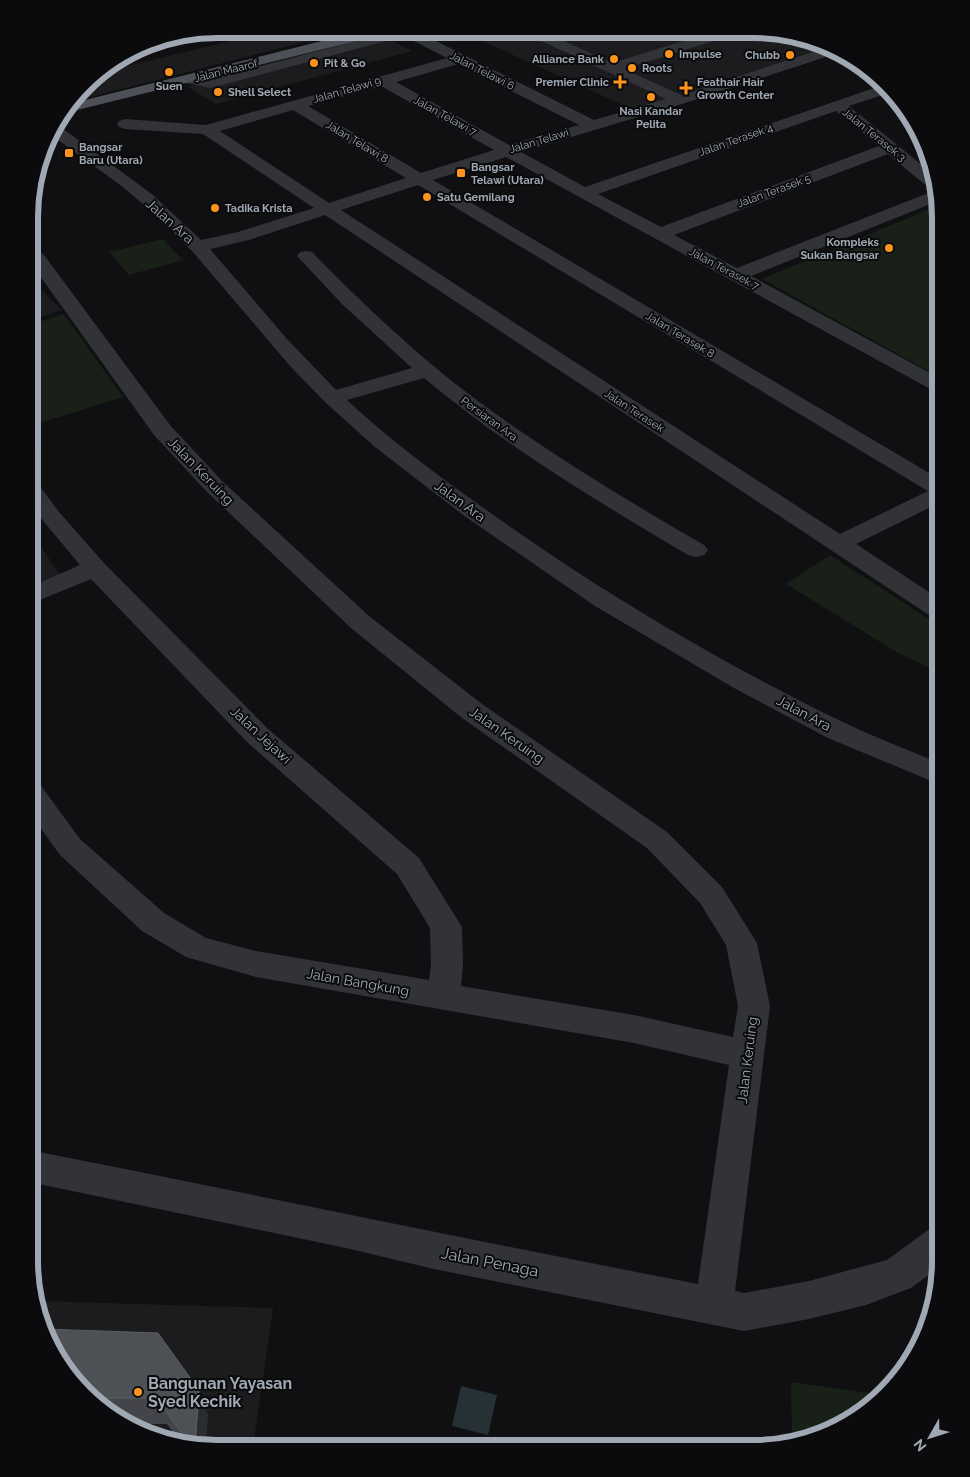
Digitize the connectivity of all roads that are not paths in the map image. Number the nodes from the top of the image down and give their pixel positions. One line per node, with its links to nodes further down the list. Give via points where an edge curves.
1 (329, 38): 13 (main road, Jalan Maarof)
2 (374, 38): 17 (main road, Jalan Maarof, via 260,67)
3 (413, 38): 9 (street, Jalan Telawi 6)
4 (546, 38): 7 (street)
5 (558, 38): 7 (street)
6 (708, 38): 10 (street)
7 (553, 41): 10 (street)
8 (825, 52): 14 (street, Jalan Telawi)
9 (459, 59): 11 (street, Jalan Telawi 9); 19 (street, Jalan Telawi 6)
10 (611, 68): 14 (street)
11 (382, 80): 15 (street, Jalan Telawi 9); 23 (street, Jalan Telawi 7)
12 (881, 91): 16 (street, Jalan Terasek 4)
13 (80, 100)
14 (680, 100): 19 (street, Jalan Telawi)
15 (295, 105): 20 (street, Jalan Telawi 9); 25 (street, Jalan Telawi 8)
16 (838, 105): 22 (street, Jalan Terasek 3); 26 (street, Jalan Terasek 4)
17 (74, 108)
18 (125, 124): 20 (street, Jalan Telawi 9)
19 (592, 125): 23 (street, Jalan Telawi)
20 (207, 130): 28 (street, Jalan Telawi 9)
21 (58, 133): 30 (street, Jalan Ara, via 148,200)
22 (889, 148): 24 (street, Jalan Terasek 3); 29 (street, Jalan Terasek 5)
23 (507, 151): 25 (street, Jalan Telawi); 26 (street, Jalan Terasek 7)
24 (928, 179)
25 (419, 180): 28 (street, Jalan Telawi); 37 (street, Jalan Terasek 8)
26 (584, 193): 29 (street, Jalan Terasek 7)
27 (931, 197): 33 (street)
28 (328, 209): 30 (street, Jalan Telawi); 40 (street, Jalan Terasek)
29 (660, 234): 33 (street, Jalan Terasek 7)
30 (201, 251): 36 (street, Jalan Ara, via 284,350)
31 (306, 256): 34 (street, Persiaran Ara, via 372,324)
32 (38, 259): 48 (street, Jalan Keruing, via 162,430 214,486 360,622 472,711 657,840 712,895 741,943 754,1006)
33 (736, 275): 35 (street, Jalan Terasek 7)
34 (425, 371): 36 (street); 41 (street, Persiaran Ara, via 543,457)
35 (932, 382)
36 (332, 398): 45 (street, Jalan Ara, via 437,485 525,549 650,628 840,732)
37 (932, 486)
38 (932, 496): 40 (street)
39 (38, 500): 42 (street, Jalan Jejawi)
40 (838, 544): 44 (street, Jalan Terasek)
41 (696, 550)
42 (95, 568): 43 (street); 47 (street, Jalan Jejawi, via 257,734 408,866 446,927)
43 (38, 593)
44 (932, 605)
45 (932, 771)
46 (38, 801): 47 (street, Jalan Bangkung, via 70,847 153,922 197,948 256,964)
47 (444, 997): 48 (street, Jalan Bangkung, via 634,1029)
48 (748, 1055): 51 (street, Jalan Keruing)
49 (38, 1168): 51 (street, Jalan Penaga)
50 (932, 1250): 51 (street, Jalan Penaga, via 898,1275 866,1286 744,1312)
51 (714, 1306)

